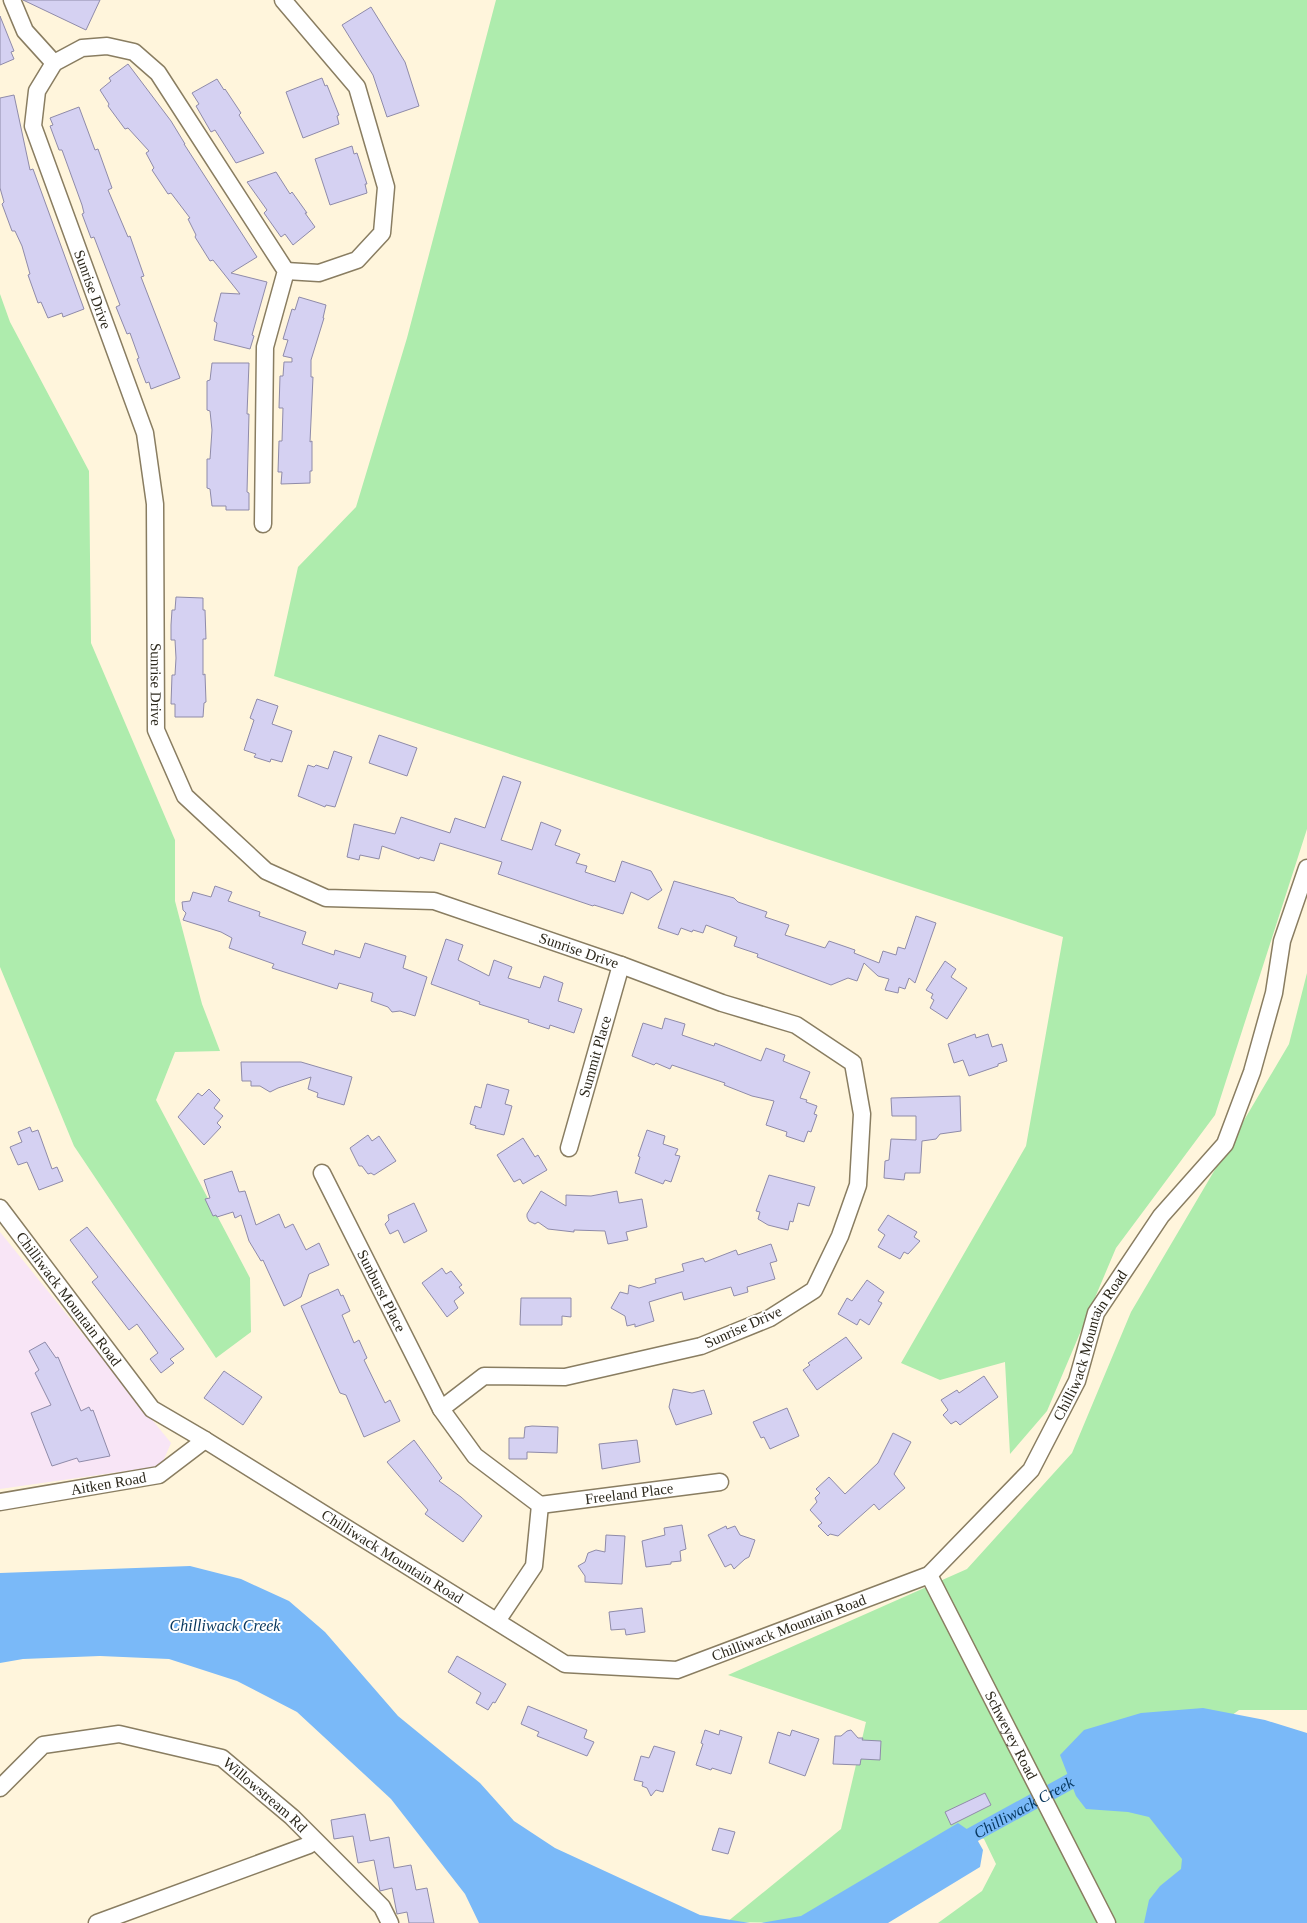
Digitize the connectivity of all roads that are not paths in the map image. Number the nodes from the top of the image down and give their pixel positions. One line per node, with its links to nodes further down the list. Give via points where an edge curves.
1 (12, 0): 3 (street, via 25,31)
2 (283, 0): 4 (street, via 357,88 386,187 382,233 357,260 319,274)
3 (54, 63): 4 (street, via 82,48 107,46 134,52 146,62 158,73); 7 (street, Sunrise Drive, via 37,92 33,126 145,433 156,504 156,730 185,796 266,871 326,898 434,900)
4 (286, 271): 5 (street, via 266,347)
5 (263, 524)
6 (1307, 868): 16 (street, Chilliwack Mountain Road, via 1282,941 1274,993 1252,1072 1225,1144 1161,1216 1096,1313 1077,1381 1031,1470)
7 (621, 965): 8 (street, Summit Place); 11 (street, Sunrise Drive, via 722,1003 796,1025 853,1063 862,1114 858,1185 840,1236 814,1290 770,1318 701,1346 565,1377 484,1376)
8 (569, 1148)
9 (322, 1173): 11 (street, Sunburst Place)
10 (0, 1208): 12 (street, Chilliwack Mountain Road, via 152,1409)
11 (441, 1408): 15 (street, via 475,1456)
12 (205, 1440): 14 (street, Aitken Road, via 159,1475); 17 (street, Chilliwack Mountain Road)
13 (720, 1482): 15 (street, Freeland Place)
14 (0, 1502)
15 (540, 1505): 17 (street, via 534,1566)
16 (929, 1575): 17 (street, Chilliwack Mountain Road, via 676,1670 565,1664); 22 (street, Schweyey Road)
17 (497, 1622)
18 (0, 1788): 21 (street, Willowstream Rd, via 43,1745 119,1734 222,1758 292,1817 382,1907)
19 (309, 1845): 20 (street)
20 (97, 1923)
21 (390, 1923)
22 (1107, 1923)

